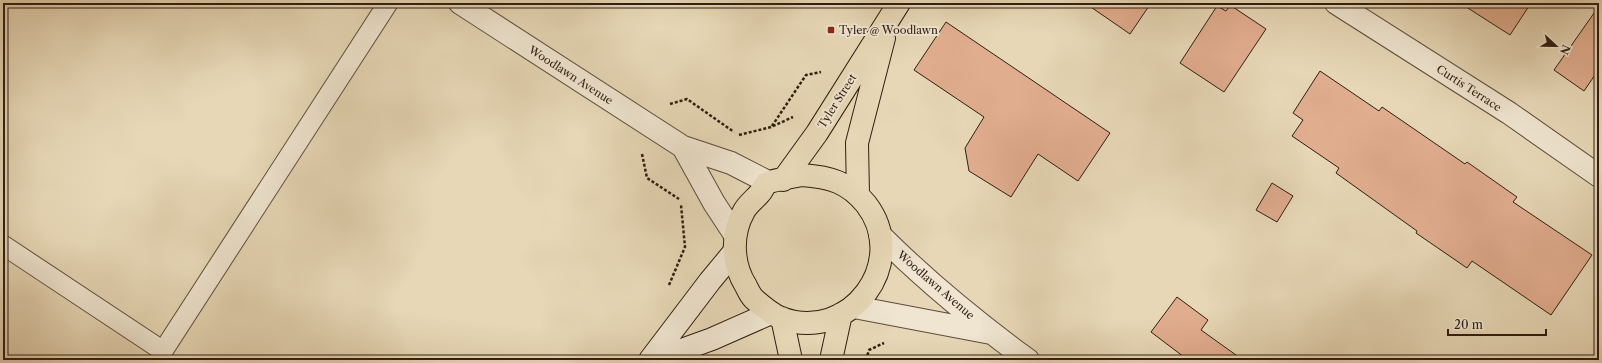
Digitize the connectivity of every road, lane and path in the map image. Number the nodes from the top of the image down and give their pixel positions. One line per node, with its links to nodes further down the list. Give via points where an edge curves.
1 (388, 3): 15 (lane, via 163,351)
2 (460, 3): 6 (street, Woodlawn Avenue)
3 (1336, 3): 10 (street, Curtis Terrace, via 1509,113)
4 (894, 11): 5 (main road, Tyler Street); 12 (main road, Tyler Street, via 857,143)
5 (859, 65): 8 (path, via 806,75); 11 (main road, Tyler Street, via 817,132)
6 (634, 115): 8 (path, via 687,99 738,136); 9 (street, Woodlawn Avenue); 16 (path, via 647,178 680,201 686,246)
7 (792, 117): 8 (path)
8 (771, 127)
9 (683, 147): 11 (street, Woodlawn Avenue, via 731,162); 14 (street, Woodlawn Avenue)
10 (1599, 176)
11 (776, 181): 12 (main road, via 802,175 823,176 842,183); 14 (main road, Tyler Street, via 744,211)
12 (858, 195): 13 (main road, via 873,213)
13 (880, 235): 17 (main road, via 882,255 877,275 867,292); 19 (street, Woodlawn Avenue, via 909,264)
14 (735, 243): 18 (main road, via 740,276 752,298); 21 (street, via 710,281)
15 (3, 245)
16 (668, 287)
17 (848, 310): 18 (main road, via 822,321 802,323); 19 (street, Woodlawn Avenue); 24 (main road)
18 (777, 316): 22 (street); 23 (main road)
19 (992, 334): 26 (street, Woodlawn Avenue)
20 (888, 340): 25 (path, via 869,350)
21 (650, 360)
22 (654, 360)
23 (791, 360)
24 (831, 360)
25 (866, 360)
26 (1028, 360)

